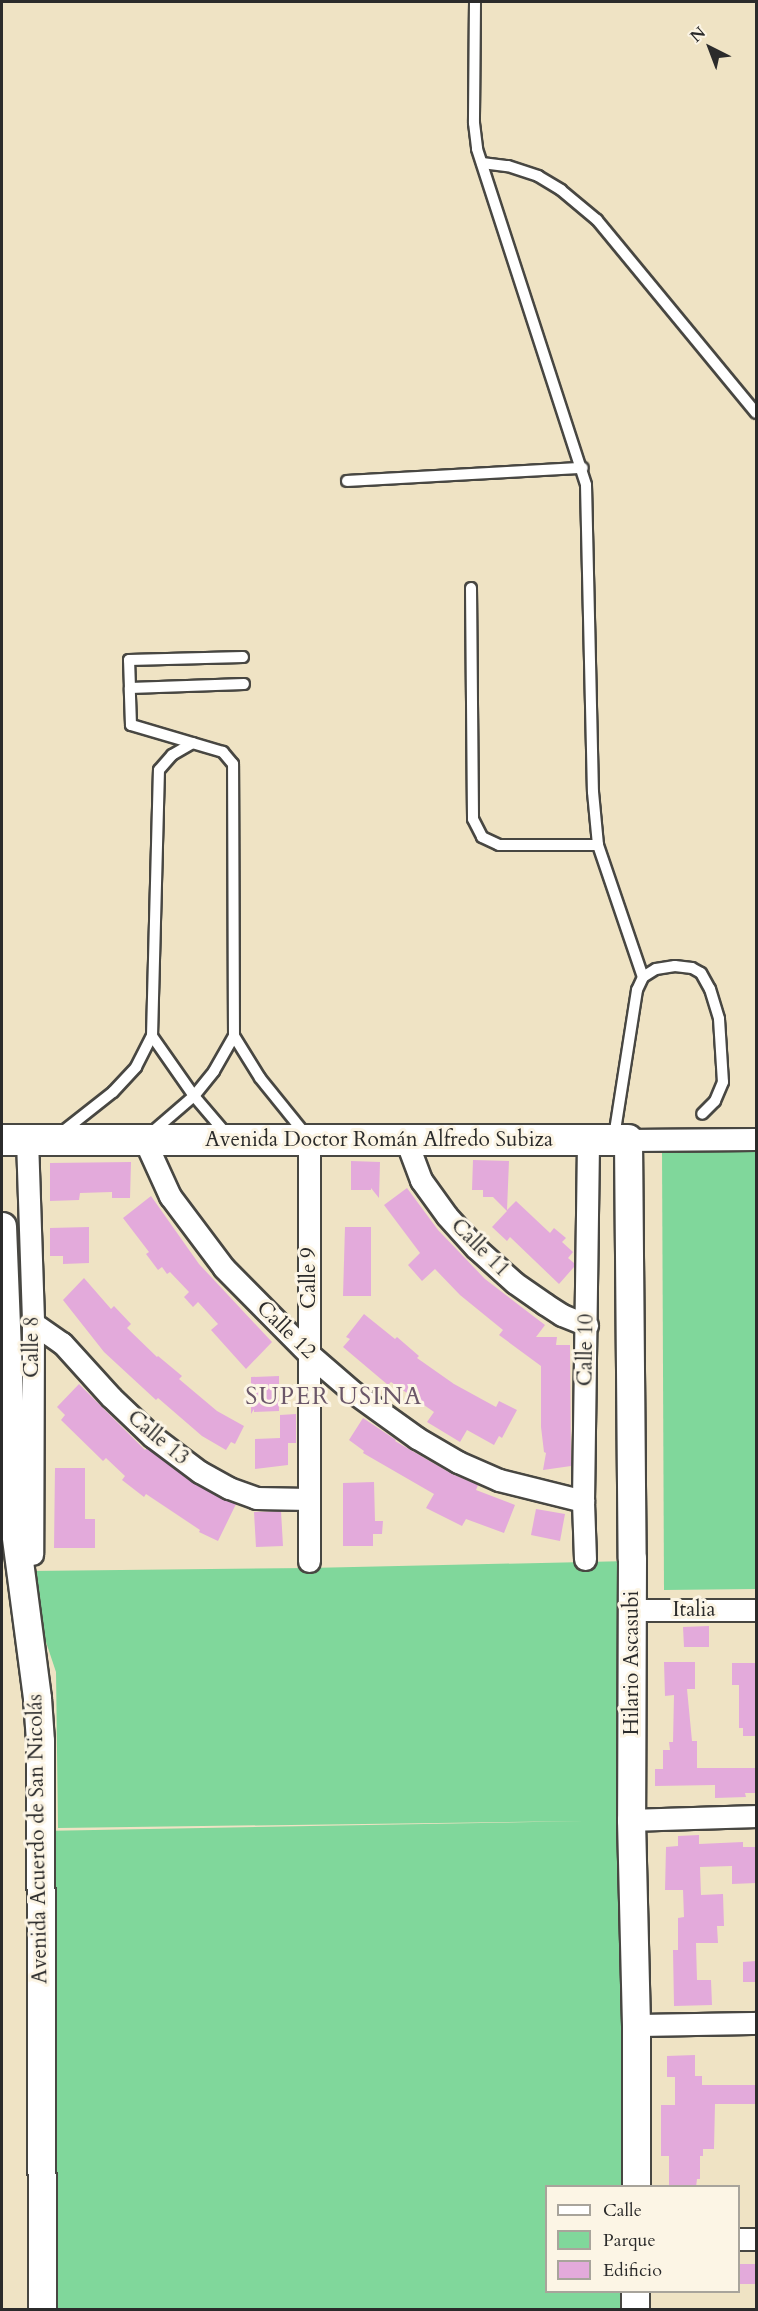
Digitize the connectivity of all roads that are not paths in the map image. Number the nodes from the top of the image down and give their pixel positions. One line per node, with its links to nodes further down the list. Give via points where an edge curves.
1 (475, 2): 2 (lane, via 474,123)
2 (482, 163): 3 (lane, via 538,176 597,220); 4 (lane)
3 (756, 413)
4 (583, 468): 5 (lane); 11 (lane)
5 (347, 481)
6 (471, 588): 11 (lane, via 473,819 482,837 499,845)
7 (243, 657): 9 (lane, via 129,660)
8 (244, 684): 9 (lane)
9 (130, 688): 10 (lane, via 131,725)
10 (193, 743): 13 (lane, via 172,755 159,770); 14 (lane, via 223,752 233,764)
11 (598, 845): 12 (lane)
12 (643, 977): 16 (lane, via 656,969 692,968 701,973 710,989 719,1019 723,1082 715,1101); 23 (lane, via 637,990)
13 (152, 1036): 15 (lane); 17 (lane, via 136,1067 121,1084)
14 (234, 1036): 15 (lane); 21 (lane, via 260,1078)
15 (194, 1096): 18 (lane); 20 (lane)
16 (702, 1114)
17 (27, 1139): 18 (main road, Avenida Doctor Román Alfredo Subiza); 25 (street, Calle 8)
18 (144, 1139): 20 (main road, Avenida Doctor Román Alfredo Subiza); 27 (street, Calle 12, via 155,1169 184,1217 224,1268)
19 (756, 1139): 23 (street, Avenida Doctor Román Alfredo Subiza)
20 (231, 1140): 21 (main road, Avenida Doctor Román Alfredo Subiza)
21 (309, 1140): 22 (main road, Avenida Doctor Román Alfredo Subiza); 27 (street, Calle 9)
22 (406, 1140): 23 (main road, Avenida Doctor Román Alfredo Subiza); 26 (street, Calle 11, via 421,1180 476,1248 545,1304)
23 (610, 1140): 26 (street, Calle 10); 33 (street, Hilario Ascasubi)
24 (2, 1227): 43 (street, Avenida Acuerdo de San Nicolás, via 14,1523 40,1741)
25 (33, 1323): 28 (street, Calle 13, via 62,1342 152,1436 200,1472 256,1498); 30 (street, Calle 8)
26 (587, 1325): 29 (street, Calle 10)
27 (309, 1354): 28 (street, Calle 9); 29 (street, Calle 12, via 390,1418 458,1462 499,1480)
28 (309, 1499): 32 (street, Calle 9)
29 (583, 1501): 31 (street, Calle 10)
30 (32, 1554)
31 (585, 1559)
32 (309, 1561)
33 (632, 1610): 34 (street, Italia); 36 (street, Hilario Ascasubi)
34 (756, 1610)
35 (756, 1816): 36 (street)
36 (631, 1820): 38 (street, Hilario Ascasubi)
37 (756, 2023): 38 (street)
38 (636, 2025): 39 (street, Hilario Ascasubi)
39 (636, 2185)
40 (740, 2239): 41 (street)
41 (756, 2239)
42 (635, 2293): 44 (street)
43 (42, 2310)
44 (635, 2310)

